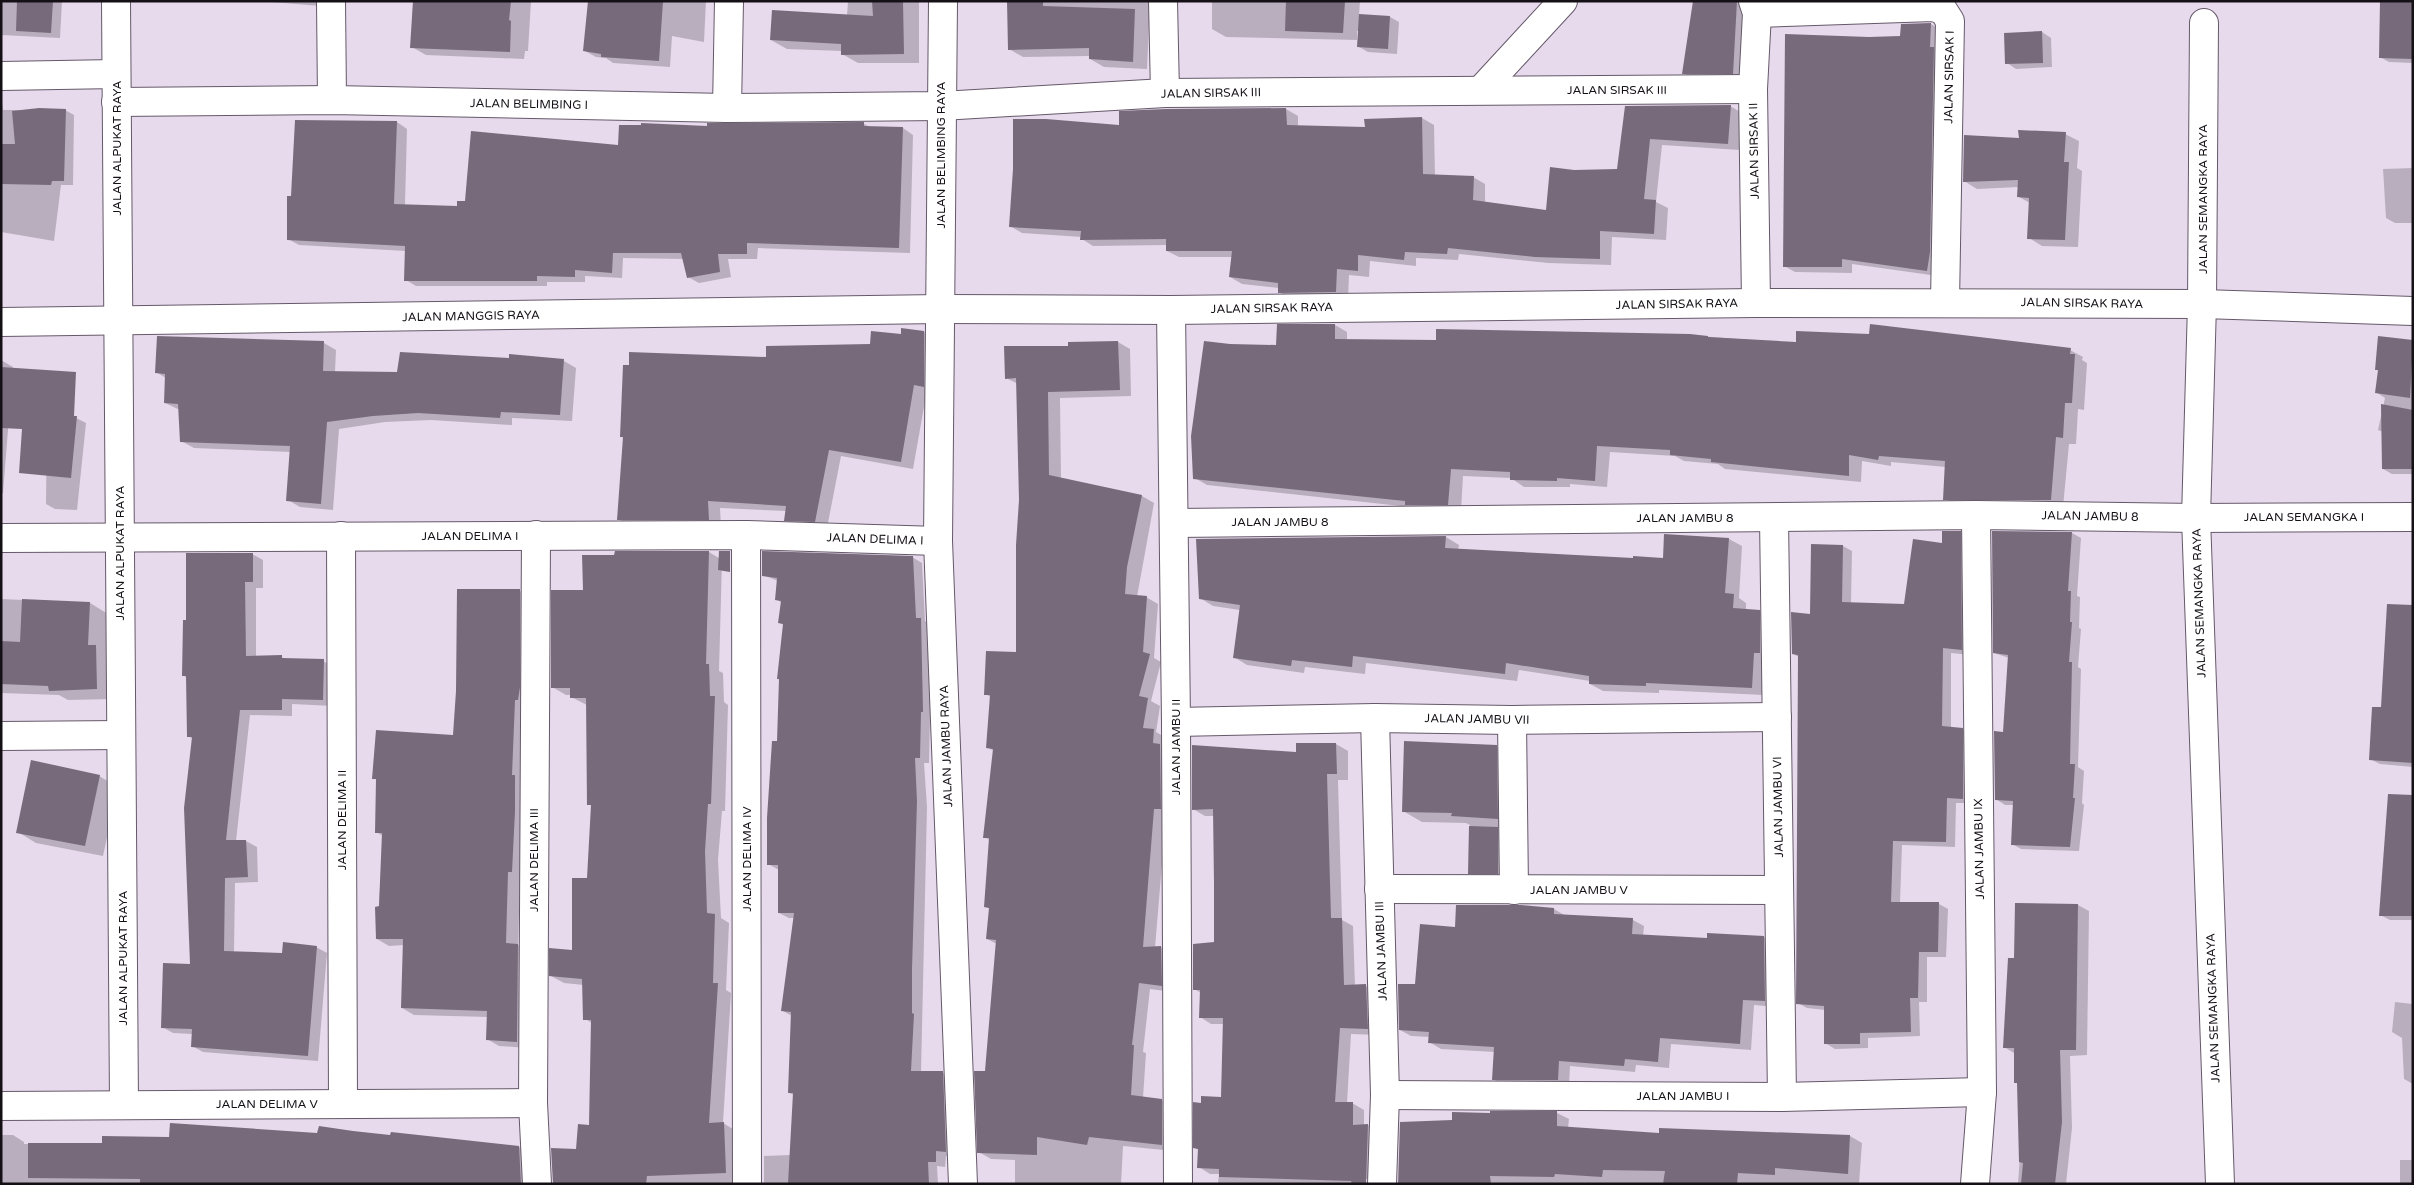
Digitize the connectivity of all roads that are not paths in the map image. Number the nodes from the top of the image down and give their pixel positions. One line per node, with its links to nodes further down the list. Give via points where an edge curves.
1 (116, 1): 9 (street, JALAN ALPUKAT RAYA)
2 (331, 1): 14 (street)
3 (729, 1): 17 (street)
4 (943, 1): 16 (street, JALAN BELIMBING RAYA)
5 (1163, 1): 13 (street)
6 (1562, 1): 12 (street)
7 (1755, 7): 11 (street, JALAN SIRSAK II); 18 (street, JALAN SIRSAK I, via 1933,7 1943,10 1950,21)
8 (2204, 23): 20 (street, JALAN SEMANGKA RAYA)
9 (116, 74): 10 (street); 15 (street, JALAN ALPUKAT RAYA)
10 (1, 76)
11 (1753, 89): 12 (street, JALAN SIRSAK III); 19 (street, JALAN SIRSAK II)
12 (1481, 90): 13 (street, JALAN SIRSAK III)
13 (1165, 93): 16 (street, JALAN SIRSAK III)
14 (332, 100): 15 (street, JALAN BELIMBING I); 17 (street, JALAN BELIMBING I)
15 (116, 102): 25 (street, JALAN ALPUKAT RAYA)
16 (941, 106): 17 (street, JALAN BELIMBING I); 21 (street, JALAN BELIMBING RAYA)
17 (728, 108)
18 (1945, 302): 19 (street, JALAN SIRSAK RAYA); 20 (street, JALAN SIRSAK RAYA)
19 (1756, 303): 22 (street, JALAN SIRSAK RAYA)
20 (2202, 304): 23 (street, JALAN SIRSAK RAYA); 29 (street, JALAN SEMANGKA RAYA)
21 (940, 309): 22 (street, JALAN SIRSAK RAYA); 25 (street, JALAN MANGGIS RAYA); 36 (street, JALAN JAMBU RAYA)
22 (1171, 310): 30 (street, JALAN JAMBU II)
23 (2413, 312)
24 (1, 322): 25 (street, JALAN MANGGIS RAYA)
25 (118, 322): 35 (street, JALAN ALPUKAT RAYA)
26 (1976, 515): 28 (street, JALAN JAMBU 8); 29 (street, JALAN JAMBU 8); 46 (street, JALAN JAMBU IX)
27 (2413, 517): 29 (street, JALAN SEMANGKA I)
28 (1774, 518): 30 (street, JALAN JAMBU 8); 37 (street, JALAN JAMBU VI)
29 (2196, 518): 59 (street, JALAN SEMANGKA RAYA)
30 (1174, 523): 40 (street, JALAN JAMBU II)
31 (536, 535): 32 (street, JALAN DELIMA I); 33 (street, JALAN DELIMA I); 49 (street, JALAN DELIMA III)
32 (746, 535): 36 (street, JALAN DELIMA I); 54 (street, JALAN DELIMA IV)
33 (340, 536): 35 (street, JALAN DELIMA I); 50 (street, JALAN DELIMA II)
34 (1, 538): 35 (street, JALAN DELIMA I)
35 (120, 538): 41 (street, JALAN ALPUKAT RAYA)
36 (938, 541): 55 (street, JALAN JAMBU RAYA)
37 (1777, 717): 39 (street, JALAN JAMBU VII); 45 (street, JALAN JAMBU VI)
38 (1375, 718): 39 (street, JALAN JAMBU VII); 40 (street, JALAN JAMBU VII); 43 (street, JALAN JAMBU III)
39 (1512, 720): 44 (street)
40 (1176, 722): 56 (street, JALAN JAMBU II)
41 (121, 735): 42 (street); 51 (street, JALAN ALPUKAT RAYA)
42 (1, 736)
43 (1380, 890): 44 (street, JALAN JAMBU V); 47 (street, JALAN JAMBU III)
44 (1514, 890): 45 (street, JALAN JAMBU V)
45 (1780, 890): 48 (street, JALAN JAMBU VI)
46 (1982, 1092): 48 (street, JALAN JAMBU I); 58 (street, JALAN JAMBU IX)
47 (1385, 1096): 48 (street, JALAN JAMBU I); 57 (street, JALAN JAMBU III)
48 (1782, 1097)
49 (533, 1103): 50 (street, JALAN DELIMA V); 53 (street, JALAN DELIMA III)
50 (343, 1104): 51 (street, JALAN DELIMA V)
51 (124, 1105): 52 (street, JALAN DELIMA V)
52 (1, 1106)
53 (537, 1184)
54 (747, 1184)
55 (963, 1184)
56 (1178, 1184)
57 (1382, 1184)
58 (1975, 1184)
59 (2220, 1184)

